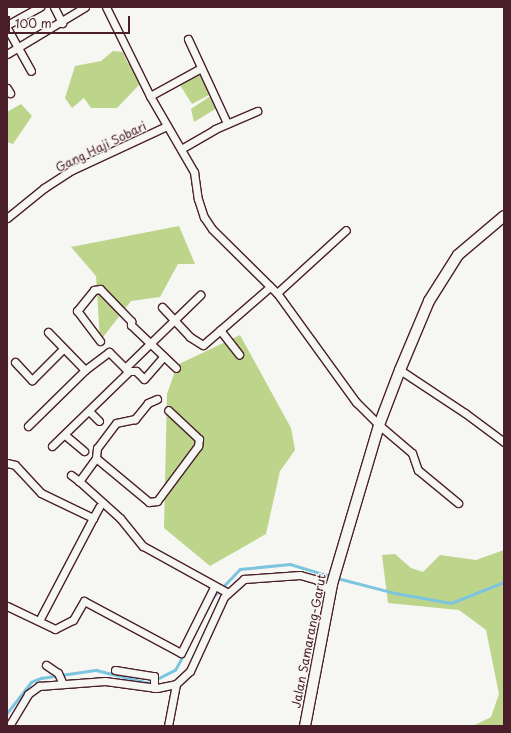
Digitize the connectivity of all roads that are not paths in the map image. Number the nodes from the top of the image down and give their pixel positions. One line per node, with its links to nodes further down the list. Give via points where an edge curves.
1 (40, 7): 6 (street)
2 (54, 7): 5 (street)
3 (85, 7): 5 (street)
4 (106, 7): 12 (street)
5 (62, 23): 8 (street)
6 (7, 27): 8 (street)
7 (188, 39): 10 (street)
8 (18, 48): 9 (street); 11 (street)
9 (7, 54)
10 (201, 68): 12 (street); 14 (street)
11 (31, 71)
12 (150, 96): 15 (street)
13 (257, 111): 14 (street)
14 (227, 123): 16 (street)
15 (167, 126): 16 (street); 18 (street, Gang Haji Sobari, via 72,170 44,188)
16 (181, 149): 20 (street, via 194,172 198,199 212,230)
17 (504, 216): 36 (main road, Jalan Samarang-Garut, via 458,255 429,301)
18 (7, 218)
19 (346, 230): 21 (street)
20 (270, 288): 21 (street); 25 (street)
21 (277, 293): 42 (street, via 356,402)
22 (200, 295): 24 (street)
23 (162, 306): 24 (street)
24 (173, 319): 25 (street, via 190,337 203,345); 27 (street)
25 (220, 330): 30 (street)
26 (48, 332): 28 (street)
27 (152, 344): 29 (street, via 131,325 131,321 100,289 94,290 77,311); 31 (street); 35 (street)
28 (62, 350): 32 (street, via 32,380); 34 (street)
29 (108, 352): 34 (street); 35 (street)
30 (239, 354)
31 (164, 356): 33 (street); 35 (street, via 144,379 136,371)
32 (15, 362)
33 (176, 368)
34 (85, 370): 41 (street)
35 (127, 370): 38 (street)
36 (400, 370): 42 (main road, Jalan Samarang-Garut); 44 (street)
37 (157, 400): 47 (street, via 148,403 135,419 116,423 97,448)
38 (89, 410): 40 (street); 43 (street)
39 (168, 410): 47 (street, via 199,439 198,446 157,501 149,502)
40 (99, 421)
41 (28, 426)
42 (379, 426): 51 (street, via 412,453 420,473); 55 (main road, Jalan Samarang-Garut)
43 (65, 435): 45 (street); 46 (street)
44 (504, 442)
45 (52, 446)
46 (84, 451)
47 (96, 458): 50 (street)
48 (7, 463): 53 (street, via 15,465 41,494)
49 (71, 475): 50 (street)
50 (79, 482): 54 (street, via 120,518 143,546)
51 (458, 503)
52 (99, 507): 53 (street)
53 (93, 518): 58 (street)
54 (214, 587): 56 (street); 58 (street, via 181,653 84,601 73,620 55,629)
55 (332, 588): 56 (street, via 300,574 244,579); 66 (main road, Jalan Samarang-Garut)
56 (226, 592): 63 (street, via 190,671)
57 (7, 606): 58 (street)
58 (39, 621)
59 (46, 665): 61 (street)
60 (115, 670): 62 (street)
61 (61, 679): 62 (street); 64 (street, via 35,688 28,694)
62 (155, 683): 63 (street)
63 (176, 684): 65 (street)
64 (9, 726)
65 (168, 726)
66 (305, 726)

